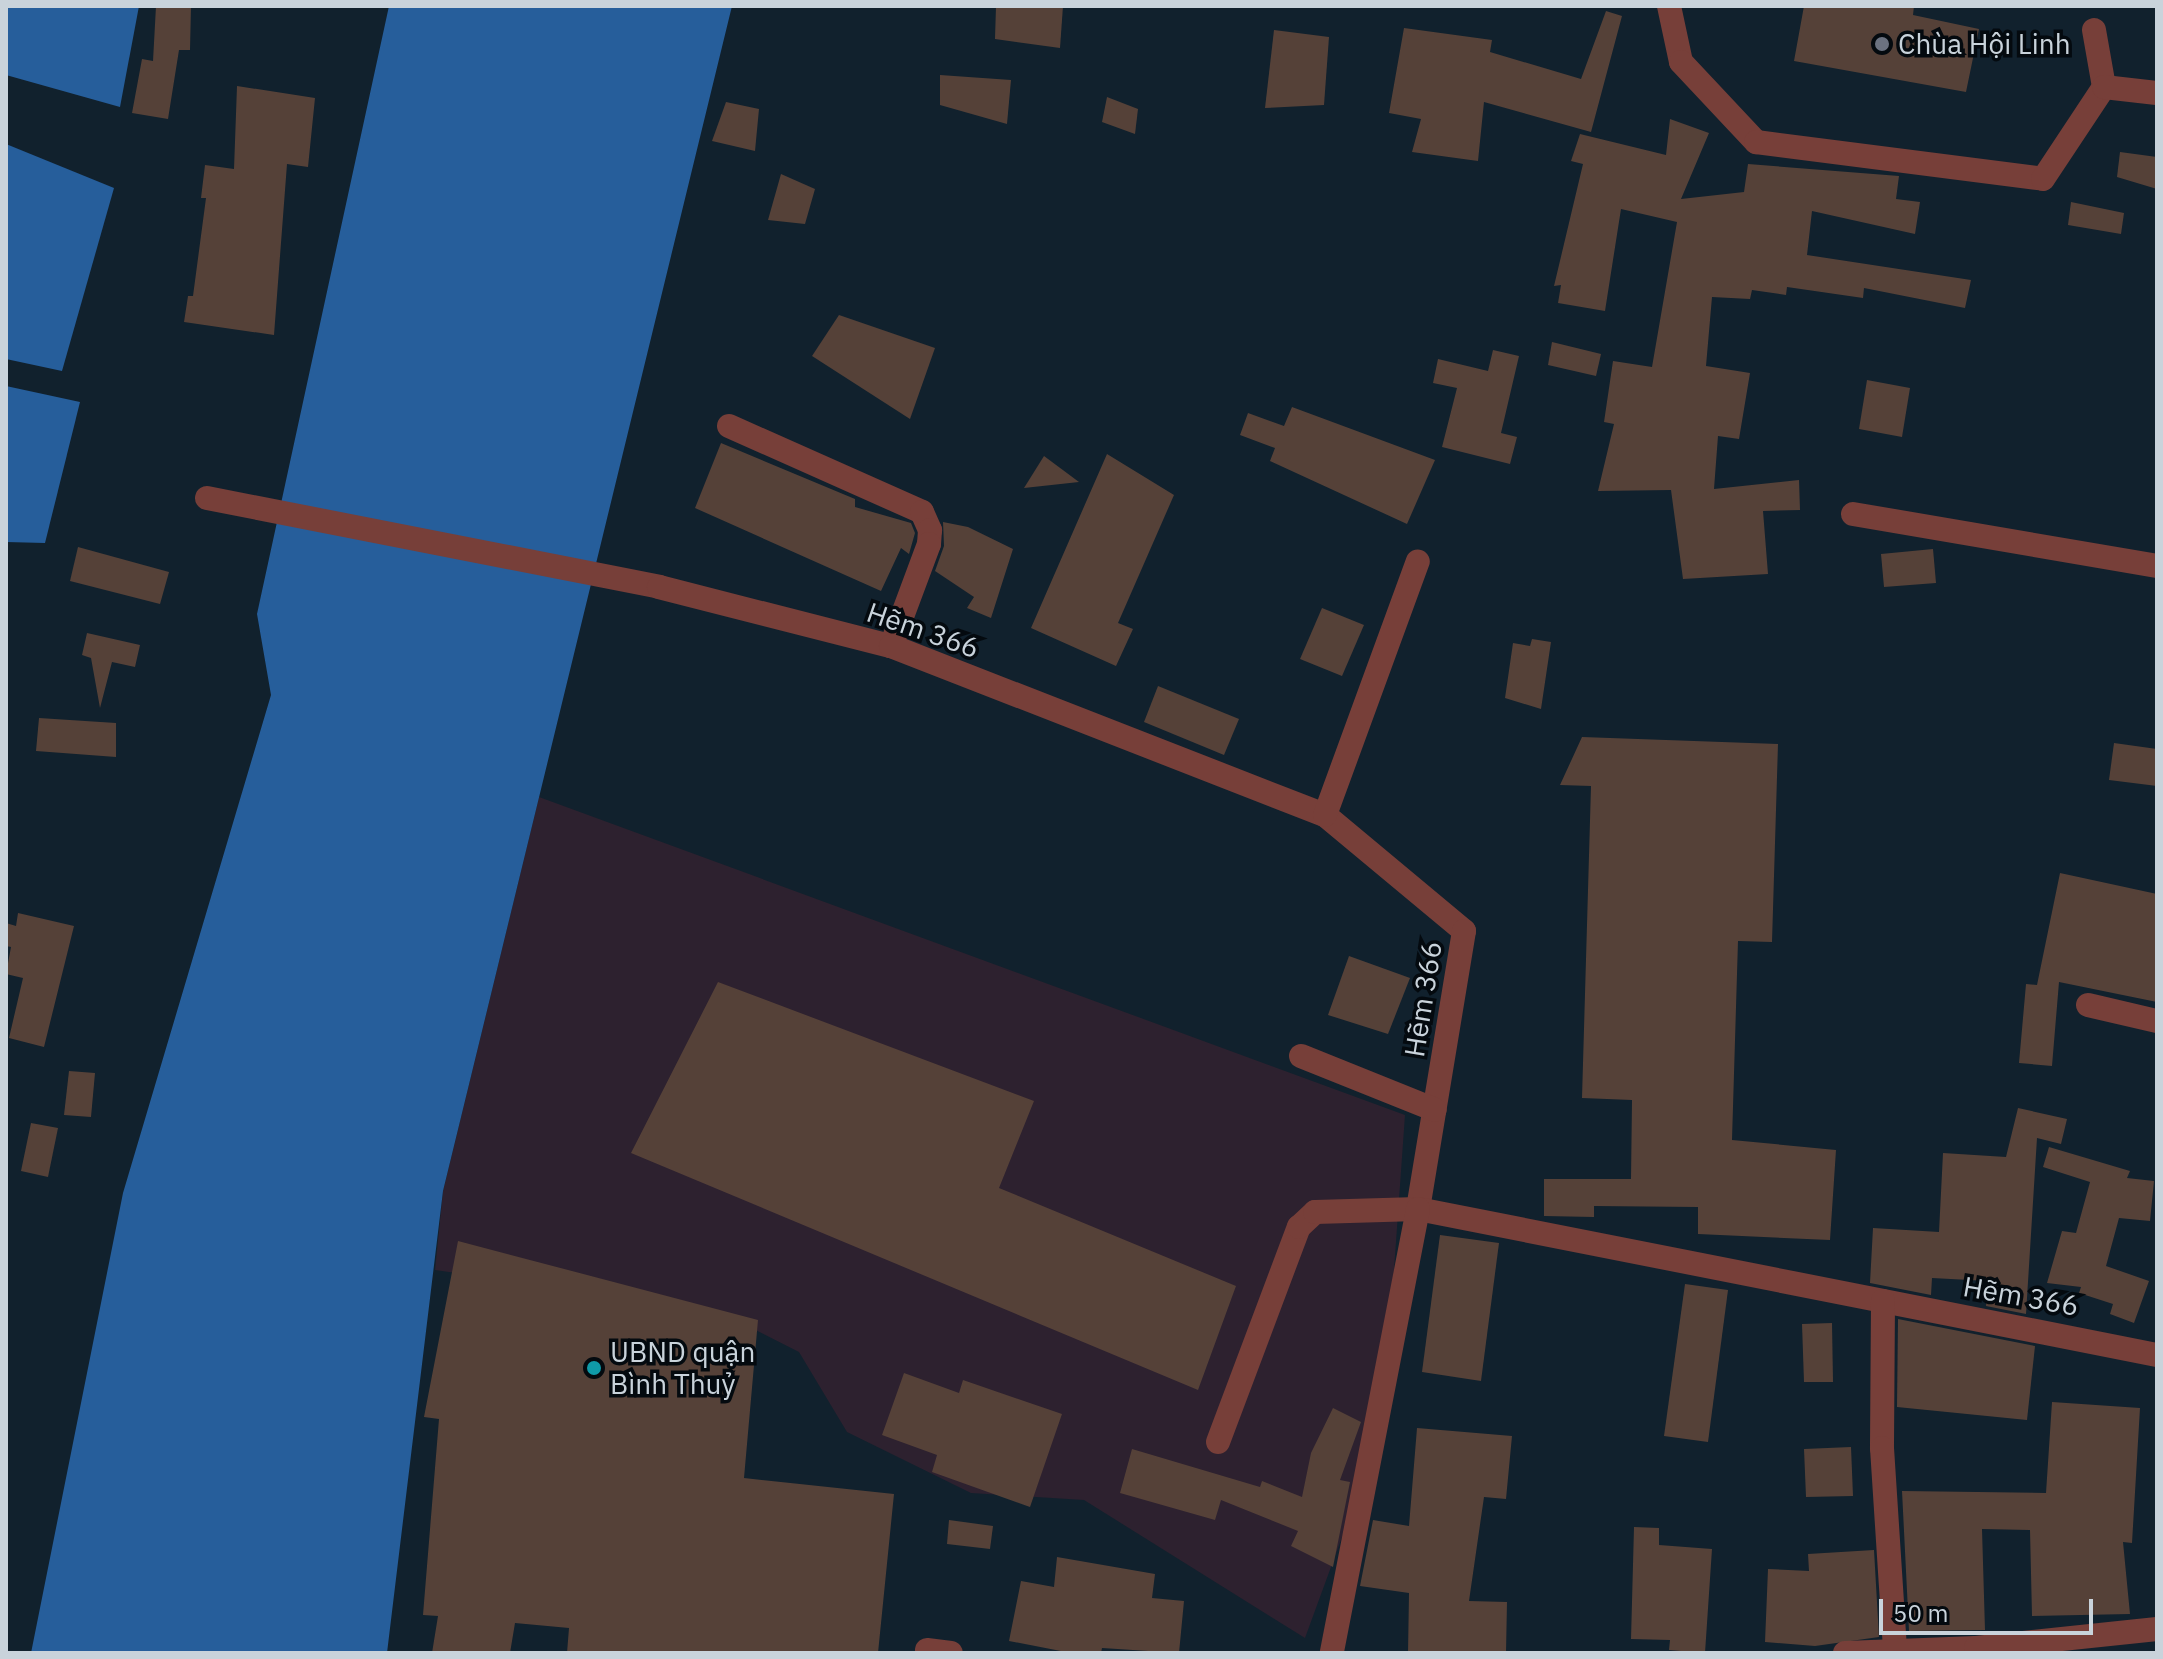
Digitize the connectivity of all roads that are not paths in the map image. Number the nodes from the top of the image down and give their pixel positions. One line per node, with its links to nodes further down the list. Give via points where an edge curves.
1 (1669, 6): 3 (street, via 1681,62 1756,142 2043,179)
2 (2094, 30): 3 (street)
3 (2104, 87): 4 (street)
4 (2157, 93)
5 (729, 426): 10 (street, via 922,512 929,544)
6 (207, 498): 10 (street, Hẽm 366, via 659,587)
7 (1853, 514): 9 (street)
8 (1418, 561): 11 (street)
9 (2157, 566)
10 (891, 646): 11 (street, Hẽm 366)
11 (1325, 815): 15 (street, Hẽm 366, via 1464,931)
12 (2088, 1005): 13 (street)
13 (2157, 1021)
14 (1301, 1056): 15 (street)
15 (1435, 1110): 16 (street, Hẽm 366)
16 (1418, 1209): 17 (street, Hẽm 366); 19 (street, via 1330,1209 1315,1212 1299,1227); 22 (street)
17 (1883, 1301): 18 (street, Hẽm 366); 21 (street, via 1882,1448)
18 (2157, 1355)
19 (1218, 1442)
20 (2157, 1629): 21 (street, via 1976,1648)
21 (1895, 1649): 23 (street)
22 (1332, 1653)
23 (1845, 1653)

